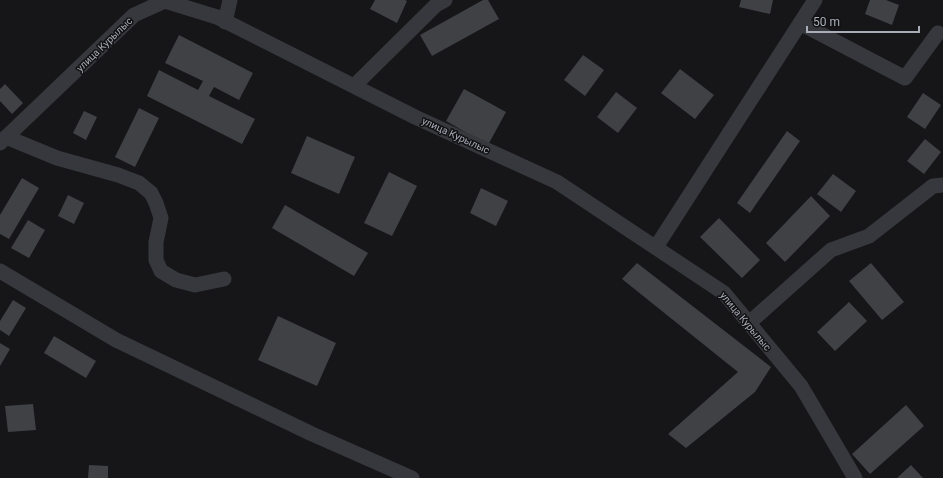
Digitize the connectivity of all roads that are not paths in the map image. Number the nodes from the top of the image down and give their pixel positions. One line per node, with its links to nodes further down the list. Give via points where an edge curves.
1 (230, 0): 5 (street)
2 (445, 0): 8 (street, via 436,5)
3 (815, 0): 6 (street)
4 (164, 1): 5 (street, улица Курылыс, via 217,17); 9 (street, улица Курылыс, via 134,15)
5 (225, 22): 8 (street, улица Курылыс)
6 (800, 23): 7 (street, via 905,78); 11 (street)
7 (938, 33)
8 (354, 86): 11 (street, улица Курылыс, via 557,182)
9 (3, 140): 13 (street, via 139,183 151,193 160,218 156,260 161,271 176,280 195,285)
10 (943, 185): 14 (street, via 933,186 869,236 831,250)
11 (656, 247): 14 (street, улица Курылыс, via 724,292)
12 (0, 271): 15 (street, via 116,340 312,434)
13 (224, 278)
14 (749, 323): 16 (street, улица Курылыс, via 801,386)
15 (412, 478)
16 (855, 478)

